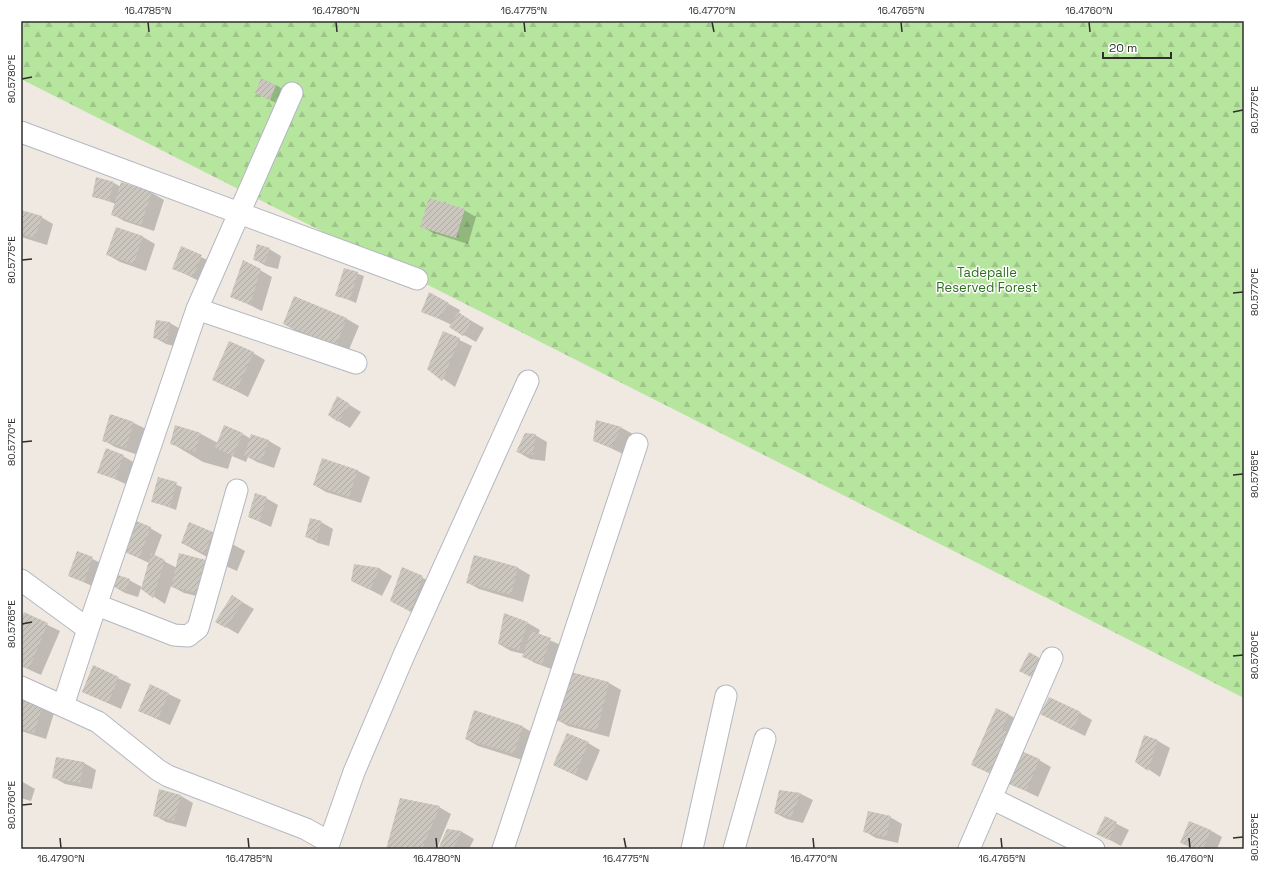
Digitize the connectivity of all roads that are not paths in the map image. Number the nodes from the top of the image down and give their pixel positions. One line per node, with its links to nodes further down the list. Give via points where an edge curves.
1 (292, 93): 3 (street)
2 (21, 132): 3 (street)
3 (239, 214): 4 (street); 5 (street)
4 (417, 279)
5 (197, 309): 6 (street); 11 (street)
6 (356, 363)
7 (528, 380): 19 (street, via 360,758)
8 (637, 444): 20 (street)
9 (237, 490): 11 (street, via 198,628 188,636 174,635)
10 (21, 580): 12 (street)
11 (96, 605): 12 (street)
12 (88, 628): 16 (street)
13 (1052, 658): 18 (street)
14 (21, 687): 16 (street)
15 (726, 696): 21 (street)
16 (63, 706): 19 (street, via 98,722 168,776 306,829)
17 (765, 739): 22 (street)
18 (991, 798): 23 (street); 24 (street)
19 (328, 845)
20 (503, 849)
21 (692, 849)
22 (734, 849)
23 (969, 849)
24 (1094, 849)

